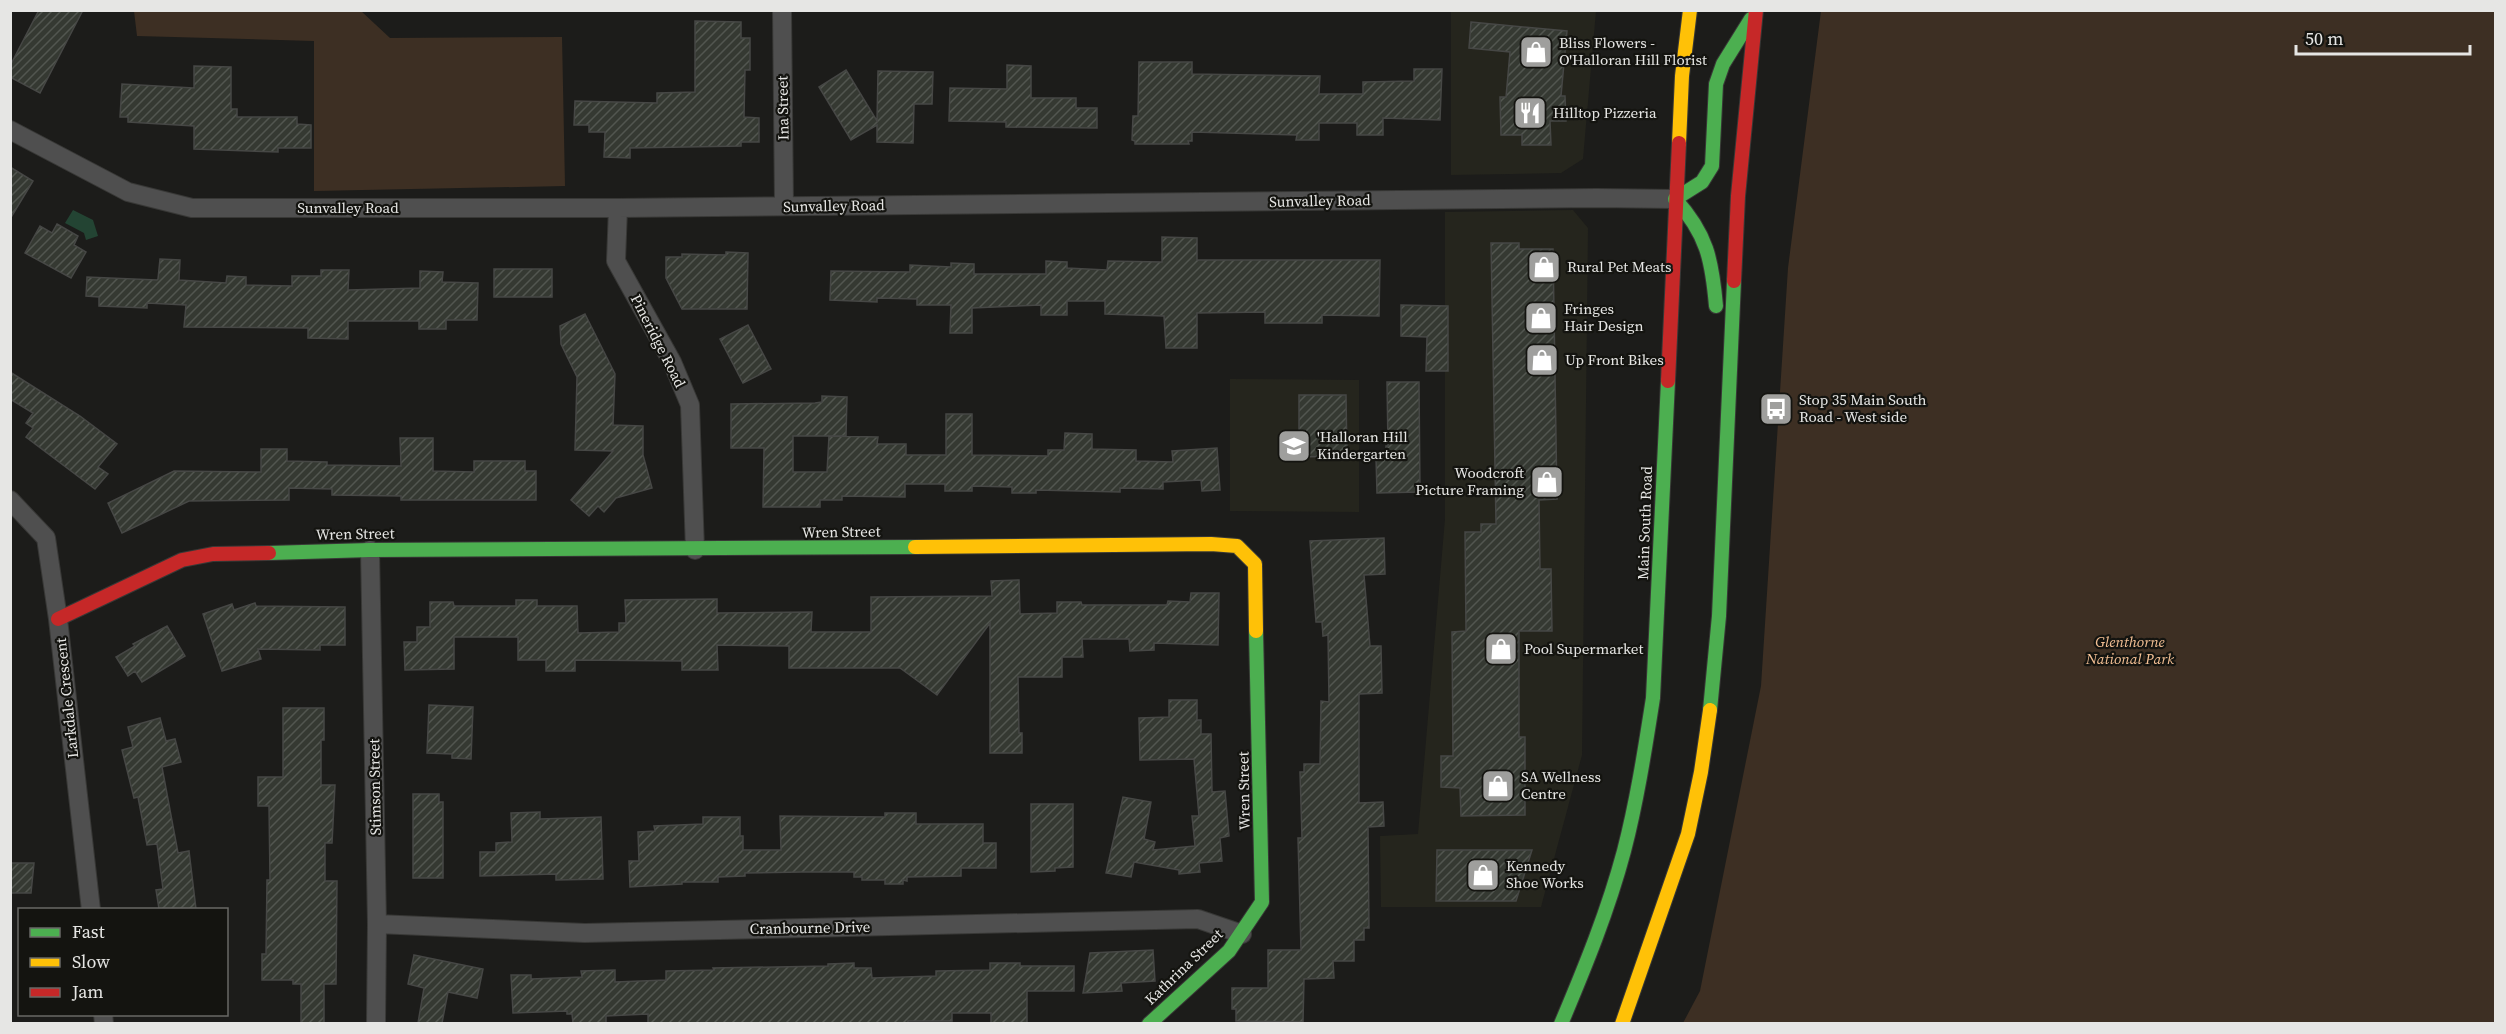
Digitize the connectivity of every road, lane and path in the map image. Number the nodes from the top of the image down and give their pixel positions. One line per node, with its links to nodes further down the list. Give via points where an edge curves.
1 (782, 10): 6 (street, Ina Street)
2 (1690, 10): 5 (main road, Main South Road, via 1682,76)
3 (1756, 12): 5 (main road, via 1723,64 1716,84 1712,166 1708,176 1700,186); 8 (main road, via 1738,196)
4 (10, 130): 7 (street, Sunvalley Road, via 128,192 192,208)
5 (1676, 199): 6 (street, Sunvalley Road); 8 (main road, via 1692,216 1711,255); 18 (main road, Main South Road, via 1653,698 1641,776 1619,872)
6 (784, 206): 7 (street, Sunvalley Road)
7 (618, 208): 11 (street, Pineridge Road, via 616,261 672,362 690,405)
8 (1729, 404): 19 (main road, via 1719,616 1701,772 1688,834)
9 (10, 500): 12 (street, Larkdale Crescent, via 46,538)
10 (370, 550): 11 (main road, Wren Street); 12 (main road, Wren Street, via 213,554 182,560); 14 (street, Stimson Street)
11 (695, 550): 15 (main road, Wren Street, via 1237,546 1255,564 1262,864 1262,902)
12 (58, 619): 13 (street, Larkdale Crescent)
13 (91, 908)
14 (377, 924): 15 (street, Cranbourne Drive, via 585,933 1197,920); 16 (street, Stimson Street)
15 (1242, 934): 17 (main road, Kathrina Street, via 1229,951)
16 (376, 1023)
17 (1149, 1023)
18 (1561, 1023)
19 (1622, 1023)

